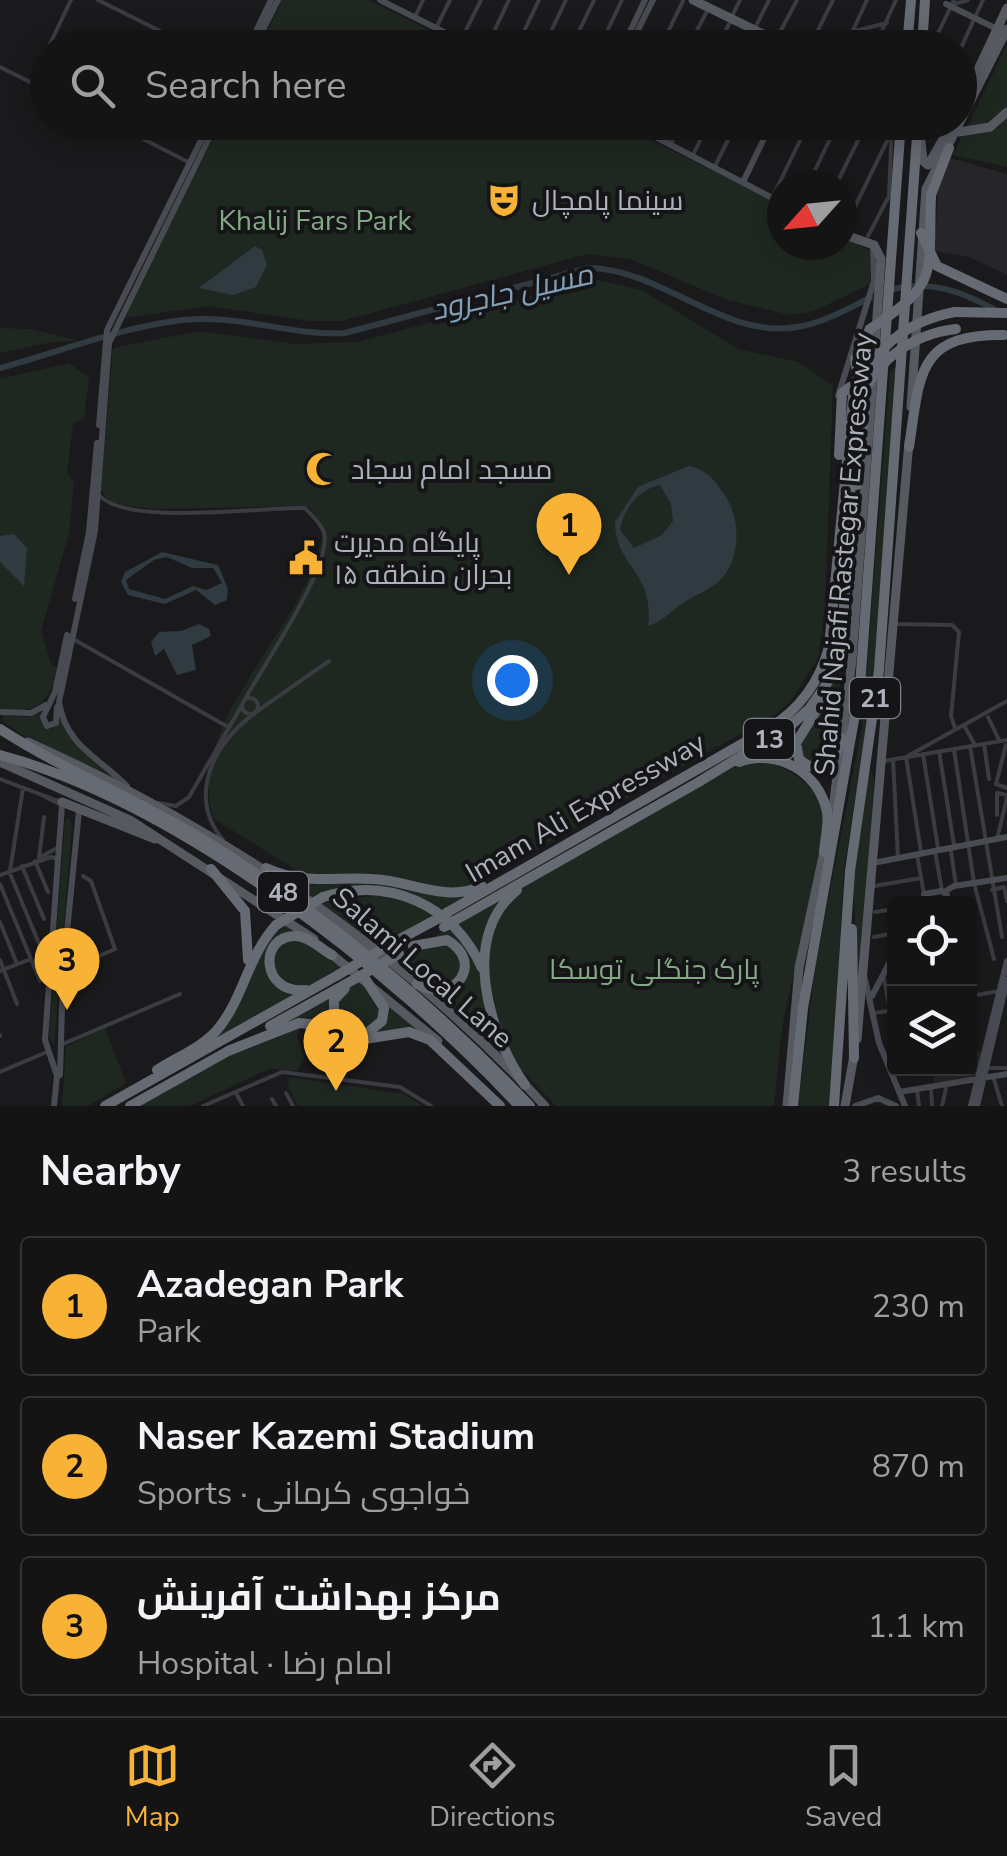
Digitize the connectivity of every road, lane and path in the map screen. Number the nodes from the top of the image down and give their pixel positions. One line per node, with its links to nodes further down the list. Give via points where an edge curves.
1 (72, 0): 36 (street)
2 (98, 0): 37 (street)
3 (274, 0): 38 (main road)
4 (380, 0): 27 (main road)
5 (423, 0): 30 (street)
6 (450, 0): 35 (street)
7 (481, 0): 40 (street)
8 (509, 0): 41 (street)
9 (538, 0): 42 (street)
10 (566, 0): 43 (street)
11 (594, 0): 44 (street)
12 (622, 0): 45 (street)
13 (649, 0): 46 (main road)
14 (682, 0): 28 (main road); 47 (street)
15 (693, 0): 28 (main road)
16 (740, 0): 32 (street)
17 (769, 0): 51 (street)
18 (796, 0): 52 (street)
19 (832, 0): 34 (street)
20 (866, 0): 55 (street)
21 (896, 0): 33 (street)
22 (912, 0): 57 (highway)
23 (925, 0): 58 (highway)
24 (968, 0): 26 (street)
25 (983, 0): 31 (street)
26 (951, 3): 31 (main road); 59 (street)
27 (396, 4): 30 (main road)
28 (709, 7): 32 (main road); 48 (street)
29 (1007, 8): 61 (main road)
30 (415, 17): 35 (main road)
31 (974, 18): 60 (street); 61 (main road)
32 (730, 21): 49 (street); 50 (main road)
33 (887, 23): 55 (street); 56 (street)
34 (820, 25): 53 (street); 54 (street)
35 (436, 28): 39 (main road)
36 (57, 30)
37 (158, 30)
38 (260, 30)
39 (440, 30)
40 (466, 30)
41 (495, 30)
42 (524, 30)
43 (552, 30)
44 (580, 30)
45 (608, 30)
46 (635, 30)
47 (668, 30)
48 (697, 30)
49 (726, 30)
50 (749, 30)
51 (754, 30)
52 (782, 30)
53 (818, 30)
54 (825, 30)
55 (852, 30)
56 (883, 30)
57 (909, 30)
58 (923, 30)
59 (939, 30)
60 (969, 30)
61 (1003, 36): 63 (main road); 65 (main road)
62 (0, 67): 64 (street)
63 (977, 80)
64 (30, 82)
65 (977, 84)
66 (1007, 112): 67 (main road, bridge)
67 (977, 129)
68 (145, 140): 89 (street)
69 (203, 140): 89 (main road)
70 (205, 140): 106 (main road)
71 (662, 140): 86 (main road)
72 (672, 140): 86 (street)
73 (700, 140): 88 (street)
74 (727, 140): 90 (street)
75 (763, 140): 94 (main road)
76 (800, 140): 91 (street)
77 (829, 140): 92 (street)
78 (859, 140): 93 (street)
79 (888, 140): 97 (street)
80 (891, 140): 99 (street, via 889,196)
81 (900, 140): 258 (highway, Shahid Najafi Rastegar Expressway / 21, via 856,720)
82 (917, 140): 101 (highway, Shahid Najafi Rastegar Expressway / 21)
83 (920, 140): 84 (main road, via 928,165)
84 (945, 140)
85 (950, 140): 87 (main road)
86 (670, 144): 88 (main road)
87 (948, 148): 98 (main road, via 928,182); 107 (highway, bridge, via 931,195 928,272 911,301 870,329 856,358)
88 (693, 155): 90 (main road)
89 (190, 163): 106 (main road)
90 (715, 166): 94 (main road)
91 (786, 170)
92 (815, 170)
93 (844, 170)
94 (743, 182): 95 (main road); 96 (main road)
95 (767, 191)
96 (767, 194)
97 (857, 206)
98 (921, 233): 101 (main road); 102 (highway, via 937,266)
99 (868, 236)
100 (857, 238): 103 (main road, via 879,251)
101 (912, 284): 109 (main road); 187 (highway, Shahid Najafi Rastegar Expressway / 21, via 879,670)
102 (1007, 298)
103 (873, 299): 108 (main road, via 840,381); 128 (main road, via 858,604)
104 (1007, 313): 107 (highway, Imam Ali Expressway / 13, bridge, via 955,312 919,322 868,366)
105 (1005, 336): 107 (highway, Imam Ali Expressway / 13, bridge, via 956,329 924,337 890,357); 109 (highway, via 962,336 937,348 920,378)
106 (107, 339): 110 (main road); 118 (main road, via 89,532)
107 (858, 399): 108 (highway, via 850,387 842,393); 113 (highway, Imam Ali Expressway / 13); 117 (highway, Imam Ali Expressway / 13, via 844,622)
108 (840, 428): 113 (highway)
109 (909, 447): 114 (main road)
110 (98, 494): 111 (street); 112 (main road)
111 (108, 505): 112 (street); 120 (street, via 158,512 305,508 322,528 318,574)
112 (97, 513): 115 (main road)
113 (835, 592): 172 (highway, Imam Ali Expressway / 13, via 826,657 794,710)
114 (895, 624): 126 (street, via 952,625 959,632 950,716); 210 (main road)
115 (71, 638): 118 (main road); 124 (street)
116 (329, 660): 122 (street)
117 (832, 676): 128 (highway, via 796,751 806,765 825,768); 140 (highway, Imam Ali Expressway / 13, via 800,718)
118 (55, 701): 121 (main road, via 34,713); 144 (main road, via 75,742)
119 (1007, 701): 126 (street)
120 (243, 703): 122 (street, via 244,712); 122 (street, via 256,700); 124 (street)
121 (0, 712)
122 (255, 713): 158 (street, via 227,738 204,783 208,815)
123 (988, 717): 129 (street)
124 (228, 727): 148 (street, via 186,800)
125 (965, 727): 132 (street)
126 (955, 728): 136 (street)
127 (0, 729): 144 (main road, Salami Local Lane); 256 (highway, 48, via 182,828 300,904 413,993)
128 (842, 738): 163 (main road)
129 (1000, 741): 130 (street); 131 (street)
130 (1006, 742): 146 (street, via 996,784)
131 (984, 744): 132 (street); 142 (street)
132 (972, 746): 133 (street); 156 (street)
133 (954, 749): 134 (street); 159 (street)
134 (939, 752): 135 (street); 161 (street)
135 (923, 754): 136 (street); 162 (street)
136 (906, 757): 138 (street); 164 (street)
137 (0, 759): 141 (main road, Salami Local Lane); 255 (highway, 48, via 109,798 267,892 395,990)
138 (893, 760): 139 (street); 165 (street)
139 (884, 761)
140 (724, 766): 163 (highway, via 764,758 804,774 826,808); 172 (highway, Imam Ali Expressway / 13)
141 (36, 776): 149 (main road); 157 (main road, Salami Local Lane)
142 (989, 779)
143 (0, 780): 145 (street)
144 (127, 786): 148 (main road, Salami Local Lane)
145 (23, 788): 149 (street); 174 (street)
146 (1007, 788)
147 (1007, 796): 152 (street, via 996,794); 155 (street)
148 (157, 803): 158 (main road, Salami Local Lane)
149 (60, 805): 150 (main road); 153 (main road); 160 (main road)
150 (79, 811): 153 (main road); 157 (main road)
151 (44, 816): 166 (street)
152 (997, 816)
153 (74, 825): 169 (main road)
154 (1007, 837): 155 (main road)
155 (997, 839): 156 (main road)
156 (985, 841): 159 (main road); 179 (street)
157 (167, 842): 173 (main road, Salami Local Lane)
158 (226, 844): 171 (main road, Salami Local Lane)
159 (970, 844): 161 (main road); 181 (street)
160 (61, 845): 166 (street); 167 (main road)
161 (952, 846): 162 (main road); 184 (street)
162 (936, 849): 164 (main road); 189 (street)
163 (824, 852): 258 (main road, via 799,968)
164 (919, 854): 165 (main road); 177 (street)
165 (898, 858): 168 (main road)
166 (37, 859): 167 (street); 170 (street); 186 (street)
167 (60, 862): 214 (main road)
168 (878, 862)
169 (71, 864): 176 (street); 180 (main road)
170 (22, 866): 174 (street); 195 (street)
171 (266, 868): 172 (highway, via 298,881 378,879 451,894); 219 (main road, Salami Local Lane)
172 (536, 868): 194 (highway, Imam Ali Expressway / 13); 215 (highway, via 493,918)
173 (211, 869): 202 (main road, Salami Local Lane); 208 (highway, via 245,911)
174 (10, 871): 175 (street); 200 (street)
175 (0, 875)
176 (83, 876): 180 (street); 212 (street, via 115,949)
177 (921, 878): 183 (street); 188 (street)
178 (1007, 878): 179 (main road)
179 (990, 880): 181 (main road); 185 (street)
180 (70, 883): 212 (main road)
181 (974, 883): 184 (main road); 205 (street)
182 (0, 884): 203 (street)
183 (874, 886)
184 (956, 886): 190 (main road)
185 (992, 890): 191 (street, via 1004,886); 199 (street)
186 (48, 892)
187 (848, 895): 233 (highway); 259 (highway, Shahid Najafi Rastegar Expressway / 21)
188 (923, 896)
189 (945, 896)
190 (947, 896)
191 (1007, 901)
192 (887, 909): 193 (street)
193 (875, 912)
194 (447, 919): 201 (highway, Imam Ali Expressway / 13); 217 (highway, Imam Ali Expressway / 13, bridge, via 388,946)
195 (44, 920)
196 (0, 922): 207 (street)
197 (887, 934): 198 (street)
198 (874, 936)
199 (1002, 937)
200 (40, 946)
201 (413, 946): 216 (highway, Imam Ali Expressway / 13, bridge); 219 (highway, via 447,940 465,964 462,977 446,990)
202 (332, 954): 216 (main road, Salami Local Lane); 220 (highway, via 299,936 273,948 270,968 278,982 296,991)
203 (31, 958): 207 (street); 214 (street, via 40,981)
204 (0, 960): 211 (street)
205 (994, 960)
206 (1007, 961): 222 (main road)
207 (17, 964): 211 (street)
208 (248, 966): 215 (highway, bridge, via 276,926 323,897 370,889 414,898 454,926); 244 (highway, via 216,1032)
209 (887, 966): 213 (main road)
210 (863, 969): 229 (main road); 233 (main road)
211 (2, 970): 225 (street)
212 (62, 972): 230 (main road)
213 (883, 973): 221 (street); 227 (main road, via 872,992)
214 (50, 977): 231 (main road)
215 (486, 978): 237 (highway, via 499,1042)
216 (362, 979): 216 (highway, via 382,1000 383,1018 370,1032 351,1035 336,1024 332,1008 336,996); 217 (highway, Imam Ali Expressway / 13, bridge); 254 (main road, Salami Local Lane, via 436,1039)
217 (341, 980): 220 (highway, Imam Ali Expressway / 13); 232 (highway, Imam Ali Expressway / 13)
218 (1007, 980): 222 (main road)
219 (417, 984): 237 (main road, Salami Local Lane)
220 (312, 989): 244 (highway, Imam Ali Expressway / 13)
221 (887, 989)
222 (1004, 990): 224 (street); 228 (main road); 236 (main road)
223 (180, 994): 230 (street)
224 (977, 995)
225 (17, 1004)
226 (887, 1011): 227 (street)
227 (875, 1013): 229 (main road)
228 (1004, 1013): 234 (main road)
229 (874, 1027): 242 (main road)
230 (59, 1044): 231 (main road); 246 (main road)
231 (48, 1048): 235 (street); 246 (main road, via 57,1073)
232 (228, 1052): 248 (highway, Imam Ali Expressway / 13); 254 (highway, via 299,1023 352,1041 414,1033)
233 (854, 1058): 260 (main road)
234 (986, 1067): 236 (main road); 236 (street)
235 (0, 1072)
236 (995, 1074): 238 (main road); 267 (main road); 268 (street)
237 (525, 1084): 257 (main road, Salami Local Lane)
238 (947, 1084): 239 (main road); 266 (street)
239 (931, 1086): 240 (main road); 265 (street)
240 (918, 1088): 242 (main road); 264 (street)
241 (235, 1091): 249 (street); 250 (street); 253 (street, via 274,1073 297,1072 400,1087)
242 (899, 1092): 263 (main road)
243 (286, 1094): 252 (street)
244 (116, 1099): 247 (highway, Imam Ali Expressway / 13)
245 (272, 1099): 251 (street)
246 (56, 1106)
247 (104, 1106)
248 (130, 1106)
249 (203, 1106)
250 (243, 1106)
251 (276, 1106)
252 (293, 1106)
253 (431, 1106)
254 (501, 1106)
255 (519, 1106)
256 (530, 1106)
257 (545, 1106)
258 (790, 1106)
259 (834, 1106)
260 (844, 1106)
261 (855, 1106): 262 (main road, via 878,1098)
262 (896, 1106)
263 (905, 1106)
264 (920, 1106)
265 (932, 1106)
266 (942, 1106)
267 (974, 1106)
268 (1002, 1106)

